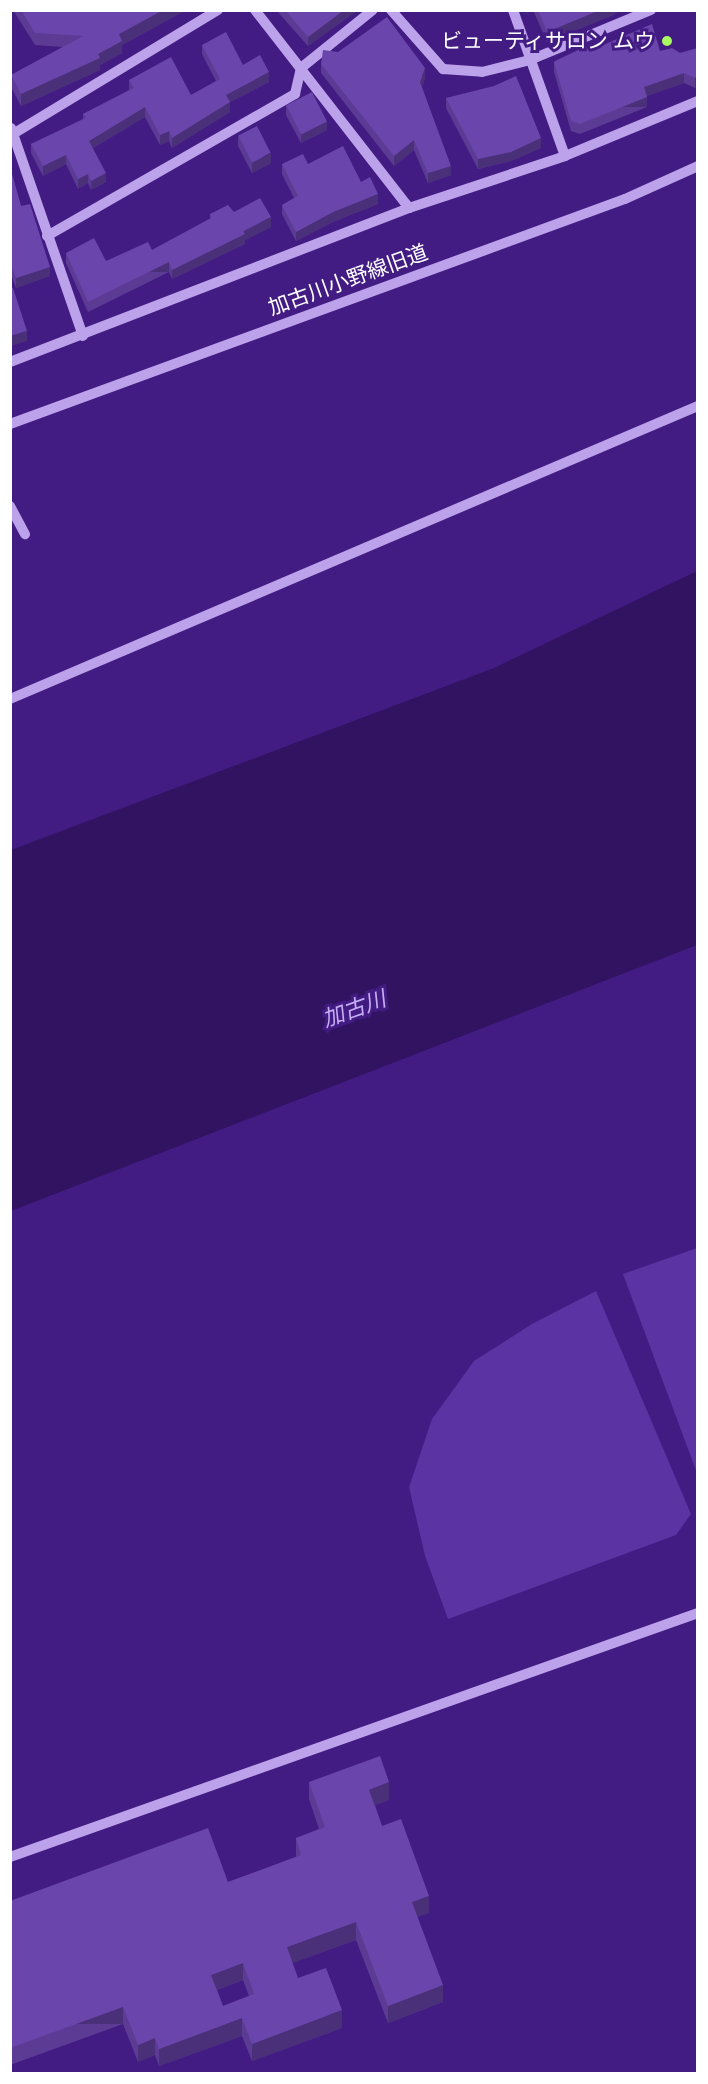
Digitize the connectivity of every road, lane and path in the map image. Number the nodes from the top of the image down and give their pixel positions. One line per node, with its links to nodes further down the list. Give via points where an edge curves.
1 (218, 10): 10 (street)
2 (255, 10): 8 (street)
3 (373, 10): 8 (street)
4 (391, 10): 7 (street, via 443,69 482,72)
5 (513, 10): 7 (street)
6 (651, 10): 7 (street)
7 (530, 60): 11 (street)
8 (301, 68): 13 (street); 14 (street, via 295,94)
9 (698, 101): 11 (street)
10 (12, 131): 14 (street)
11 (565, 156): 13 (street)
12 (698, 166): 18 (street, 加古川小野線旧道, via 625,199)
13 (409, 208): 15 (street)
14 (47, 236): 15 (street)
15 (83, 336): 16 (street)
16 (10, 362)
17 (698, 406): 21 (street)
18 (10, 424)
19 (10, 506): 20 (street)
20 (25, 534)
21 (10, 699)
22 (698, 1613): 23 (street)
23 (10, 1857)

